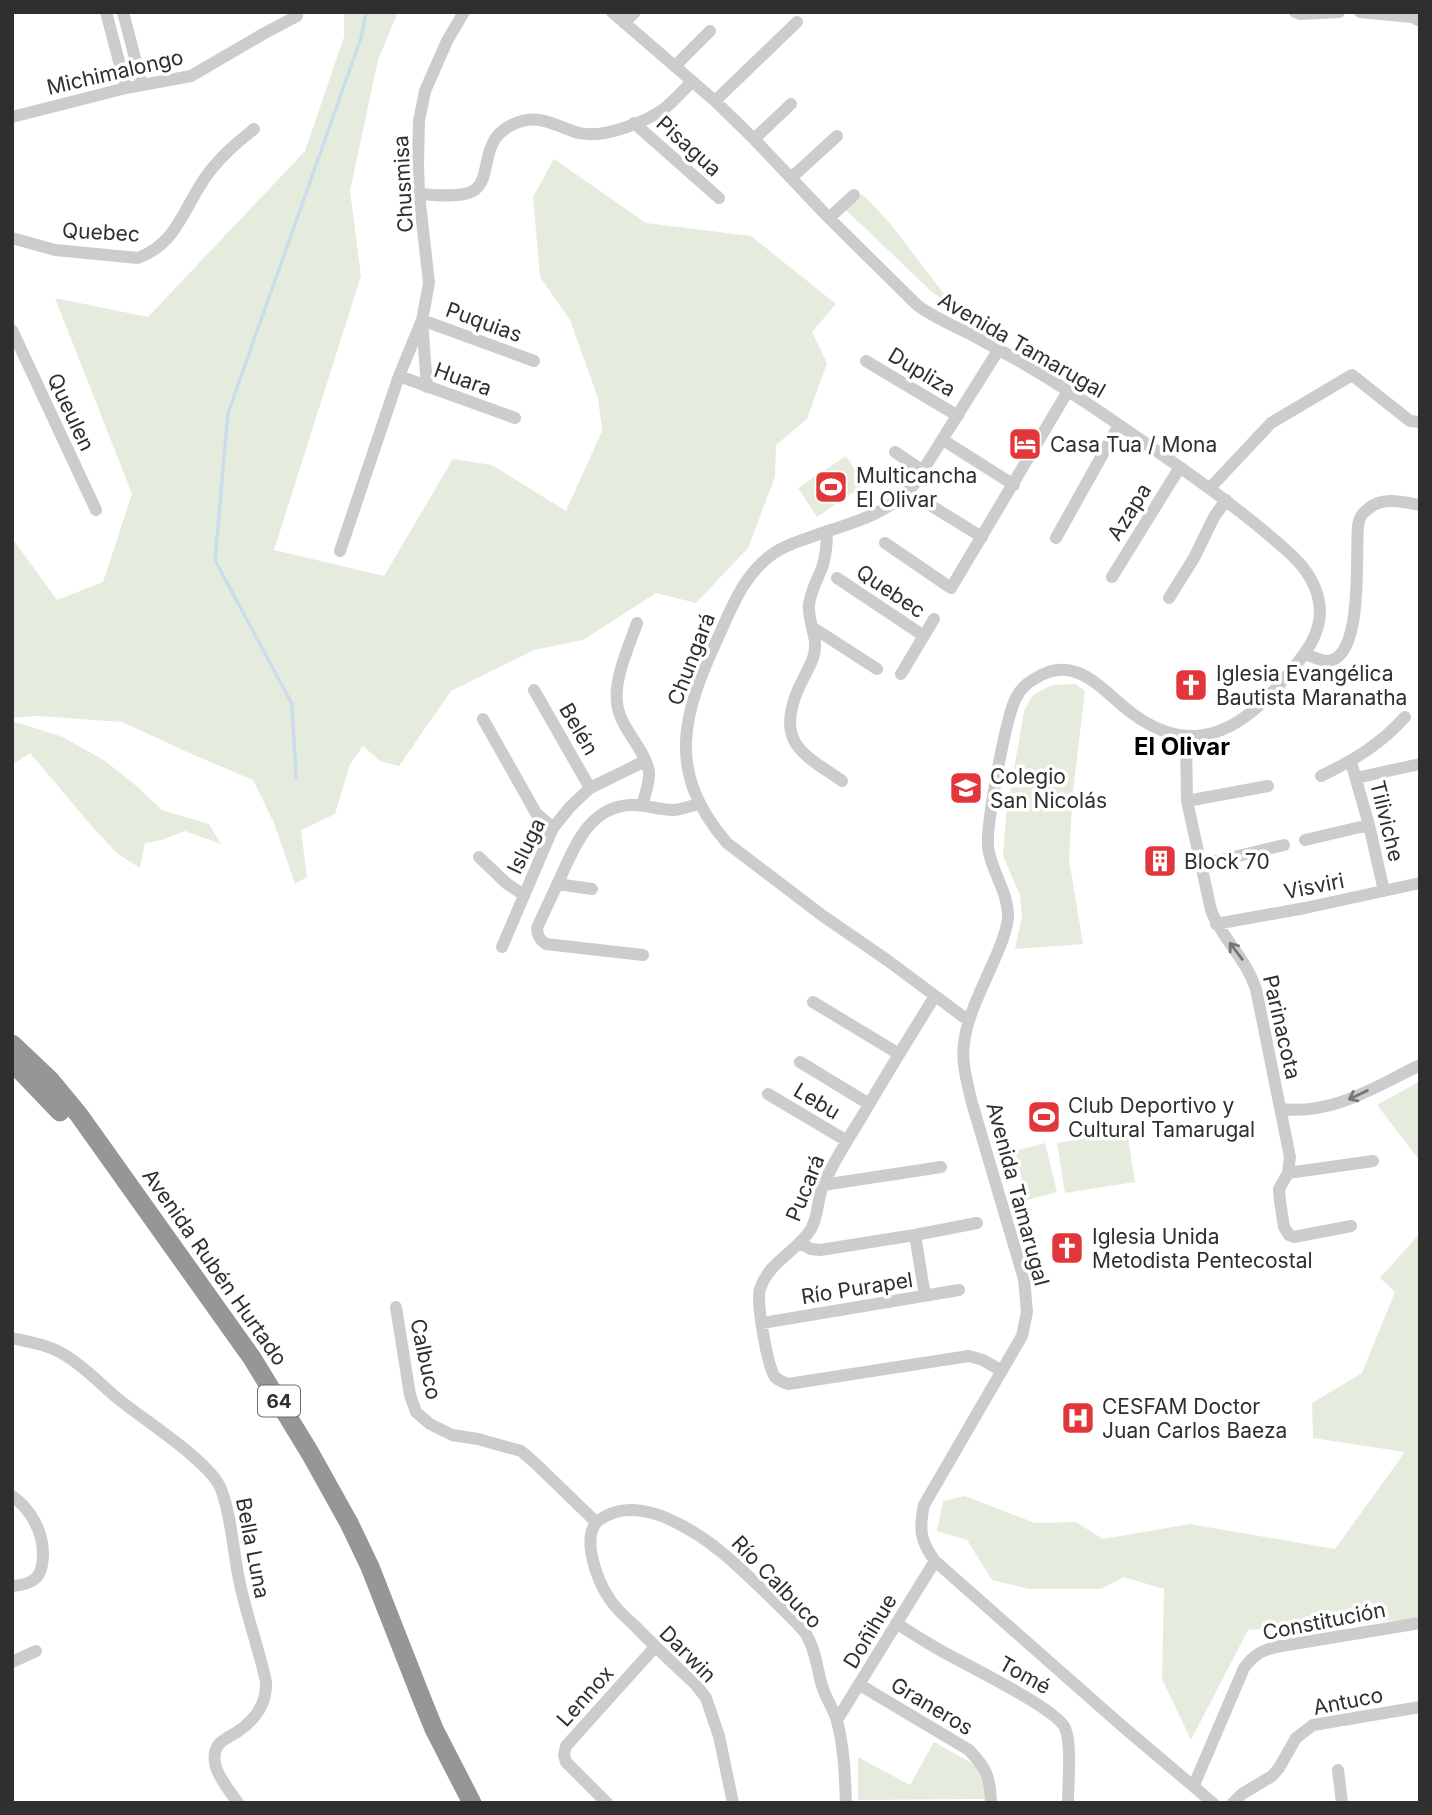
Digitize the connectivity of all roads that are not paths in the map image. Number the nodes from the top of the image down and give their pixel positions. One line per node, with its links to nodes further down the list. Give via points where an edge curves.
1 (106, 12): 17 (street)
2 (123, 12): 16 (street)
3 (464, 12): 26 (street, Chusmisa, via 425,91 419,121)
4 (612, 12): 12 (street, Avenida Tamarugal)
5 (635, 12): 12 (street)
6 (1295, 12): 7 (street)
7 (1339, 12)
8 (1360, 12): 10 (street)
9 (296, 16): 16 (street, Michimalongo, via 191,76)
10 (1420, 21)
11 (797, 22): 18 (street)
12 (624, 23): 14 (street, Avenida Tamarugal)
13 (710, 31): 14 (street)
14 (675, 66): 15 (street, Avenida Tamarugal)
15 (692, 82): 18 (street, Avenida Tamarugal); 21 (street, via 666,107)
16 (142, 85): 17 (street, Michimalongo)
17 (126, 88): 20 (street, Michimalongo)
18 (715, 101): 24 (street, Avenida Tamarugal)
19 (791, 104): 24 (street)
20 (12, 117)
21 (634, 123): 26 (street, via 590,135 540,120 522,121 492,144 474,191); 28 (street, Pisagua)
22 (254, 129): 30 (street, Quebec, via 210,171 173,233 149,254 138,258 55,250)
23 (836, 136): 25 (street)
24 (754, 139): 25 (street, Avenida Tamarugal)
25 (791, 178): 29 (street, Avenida Tamarugal)
26 (419, 194): 31 (street, Chusmisa, via 429,284)
27 (854, 195): 29 (street)
28 (719, 198)
29 (829, 218): 33 (street, Avenida Tamarugal, via 928,314)
30 (12, 238)
31 (422, 320): 34 (street, Puquias); 36 (street, Chusmisa); 37 (street, Chusmisa)
32 (12, 330): 52 (street, Queulen)
33 (999, 349): 38 (street, Avenida Tamarugal); 39 (street, Chungará)
34 (534, 361)
35 (866, 362): 39 (street, Dupliza)
36 (399, 376): 37 (street, Huara); 57 (street, Chusmisa)
37 (427, 387): 40 (street, Huara)
38 (1068, 391): 42 (street, Avenida Tamarugal); 47 (street)
39 (958, 416): 43 (street, Chungará)
40 (515, 418)
41 (1420, 422): 48 (street, via 1410,421 1352,375 1270,423)
42 (1119, 425): 45 (street, Avenida Tamarugal); 55 (street)
43 (943, 440): 46 (street, Chungará); 47 (street)
44 (895, 452): 46 (street)
45 (1180, 467): 48 (street, Avenida Tamarugal); 59 (street, Azapa)
46 (923, 471): 53 (street, Chungará, via 887,508)
47 (1014, 485): 54 (street)
48 (1210, 488): 49 (street, Avenida Tamarugal)
49 (1226, 500): 60 (street); 65 (street, Avenida Tamarugal, via 1286,549 1313,582 1320,618)
50 (925, 502): 54 (street)
51 (1420, 505): 65 (street, via 1388,501 1366,510 1358,525 1357,598 1349,640 1342,653 1326,661)
52 (96, 510)
53 (827, 531): 63 (street, via 825,559 809,603); 82 (street, Chungará, via 764,560 731,608 688,718 686,757)
54 (982, 537): 56 (street, via 951,588)
55 (1056, 538)
56 (885, 543)
57 (340, 551)
58 (837, 578): 64 (street, Quebec)
59 (1112, 578)
60 (1170, 598)
61 (934, 619): 64 (street)
62 (636, 623): 72 (street, via 618,682 617,702)
63 (812, 627): 66 (street); 77 (street, via 814,656 796,694 791,732 802,753)
64 (924, 636): 67 (street)
65 (1304, 654): 71 (street, Avenida Tamarugal, via 1256,709 1232,726)
66 (877, 669)
67 (901, 674)
68 (534, 690): 79 (street, Belén)
69 (1405, 717): 73 (street)
70 (483, 719): 84 (street, via 536,813)
71 (1186, 736): 80 (street, Parinacota); 99 (street, Avenida Tamarugal, via 1148,724 1092,679 1076,672 1043,673 1026,684 1011,710 988,838 1008,920)
72 (645, 761): 79 (street, Isluga); 81 (street, via 649,772)
73 (1351, 762): 75 (street); 76 (street, Tiliviche)
74 (1420, 764): 76 (street)
75 (1321, 776)
76 (1356, 778): 83 (street, Tiliviche)
77 (842, 781)
78 (1268, 786): 80 (street)
79 (590, 788): 84 (street, Isluga)
80 (1187, 801): 88 (street, Parinacota)
81 (642, 804): 82 (street, Isluga, via 675,811); 90 (street, Isluga, via 614,808 598,816)
82 (699, 804): 97 (street, Chungará, via 727,843)
83 (1369, 825): 85 (street); 92 (street, Tiliviche)
84 (553, 828): 93 (street, Isluga)
85 (1305, 840)
86 (1284, 845): 88 (street)
87 (479, 857): 93 (street)
88 (1200, 864): 94 (street, Parinacota)
89 (1420, 883): 92 (street, Visviri)
90 (557, 884): 91 (street); 96 (street, Isluga, via 537,928 546,944)
91 (592, 889)
92 (1384, 891): 94 (street, Visviri)
93 (524, 895): 95 (street, Isluga)
94 (1216, 924): 107 (street, Parinacota, one-way to 94, via 1252,976)
95 (502, 947)
96 (643, 955)
97 (935, 996): 99 (street, Chungará); 101 (street, Pucará)
98 (813, 1002): 101 (street)
99 (969, 1021): 122 (street, Avenida Tamarugal, via 963,1052 966,1076 1027,1298 1026,1324)
100 (12, 1044): 139 (highway, Avenida Rubén Hurtado / 64, via 79,1115 262,1372 356,1538 424,1706)
101 (898, 1054): 106 (street, Pucará)
102 (12, 1062): 138 (highway, Avenida Rubén Hurtado / 64, via 87,1147 263,1398 350,1555 424,1737)
103 (800, 1062): 106 (street)
104 (1420, 1065): 107 (street, Parinacota, one-way to 107, via 1342,1103 1318,1109)
105 (768, 1094): 108 (street, Lebu)
106 (869, 1104): 108 (street, Pucará)
107 (1281, 1109): 111 (street, via 1290,1157)
108 (847, 1141): 112 (street, Pucará)
109 (1373, 1161): 111 (street)
110 (941, 1167): 112 (street)
111 (1288, 1173): 114 (street, via 1279,1189 1284,1227 1290,1235)
112 (823, 1185): 116 (street, Pucará, via 815,1222)
113 (977, 1223): 115 (street)
114 (1351, 1226)
115 (915, 1235): 116 (street, via 820,1250); 118 (street)
116 (800, 1243): 120 (street, Pucará, via 773,1266 761,1286)
117 (959, 1290): 118 (street, Río Purapel)
118 (925, 1296): 120 (street, Río Purapel)
119 (396, 1307): 124 (street, Calbuco, via 416,1412 452,1435 520,1451)
120 (762, 1323): 122 (street, Pucará, via 774,1375 789,1384 969,1356)
121 (12, 1338): 137 (street, Bella Luna, via 46,1346 76,1362 203,1465 221,1489 266,1682 258,1712 215,1750 217,1770)
122 (1002, 1371): 125 (street, Avenida Tamarugal, via 924,1505 924,1543)
123 (12, 1496): 126 (street, via 36,1523 43,1542 43,1568 36,1578)
124 (597, 1522): 129 (street, Darwin, via 590,1544 602,1585 610,1600); 134 (street, Río Calbuco, via 620,1510 644,1511 676,1522 731,1559 810,1641)
125 (935, 1561): 127 (street, Doñihue); 136 (street, Avenida Tamarugal)
126 (12, 1586)
127 (897, 1623): 132 (street, Doñihue); 144 (street, Tomé, via 1056,1717 1068,1743)
128 (1420, 1623): 136 (street, Constitución, via 1256,1654 1244,1668)
129 (655, 1647): 140 (street, Lennox, via 566,1746 566,1762); 141 (street, Darwin, via 706,1698)
130 (36, 1651): 131 (street)
131 (12, 1662)
132 (860, 1685): 134 (street, Doñihue); 143 (street, Graneros, via 969,1750 990,1782)
133 (1420, 1707): 146 (street, Antuco, via 1313,1725 1296,1738 1272,1776)
134 (837, 1720): 142 (street, Río Calbuco)
135 (1338, 1770): 147 (street)
136 (1194, 1785): 145 (street, Avenida Tamarugal)
137 (238, 1803)
138 (457, 1803)
139 (472, 1803)
140 (607, 1803)
141 (733, 1803)
142 (846, 1803)
143 (991, 1803)
144 (1068, 1803)
145 (1213, 1803)
146 (1233, 1803)
147 (1342, 1803)

